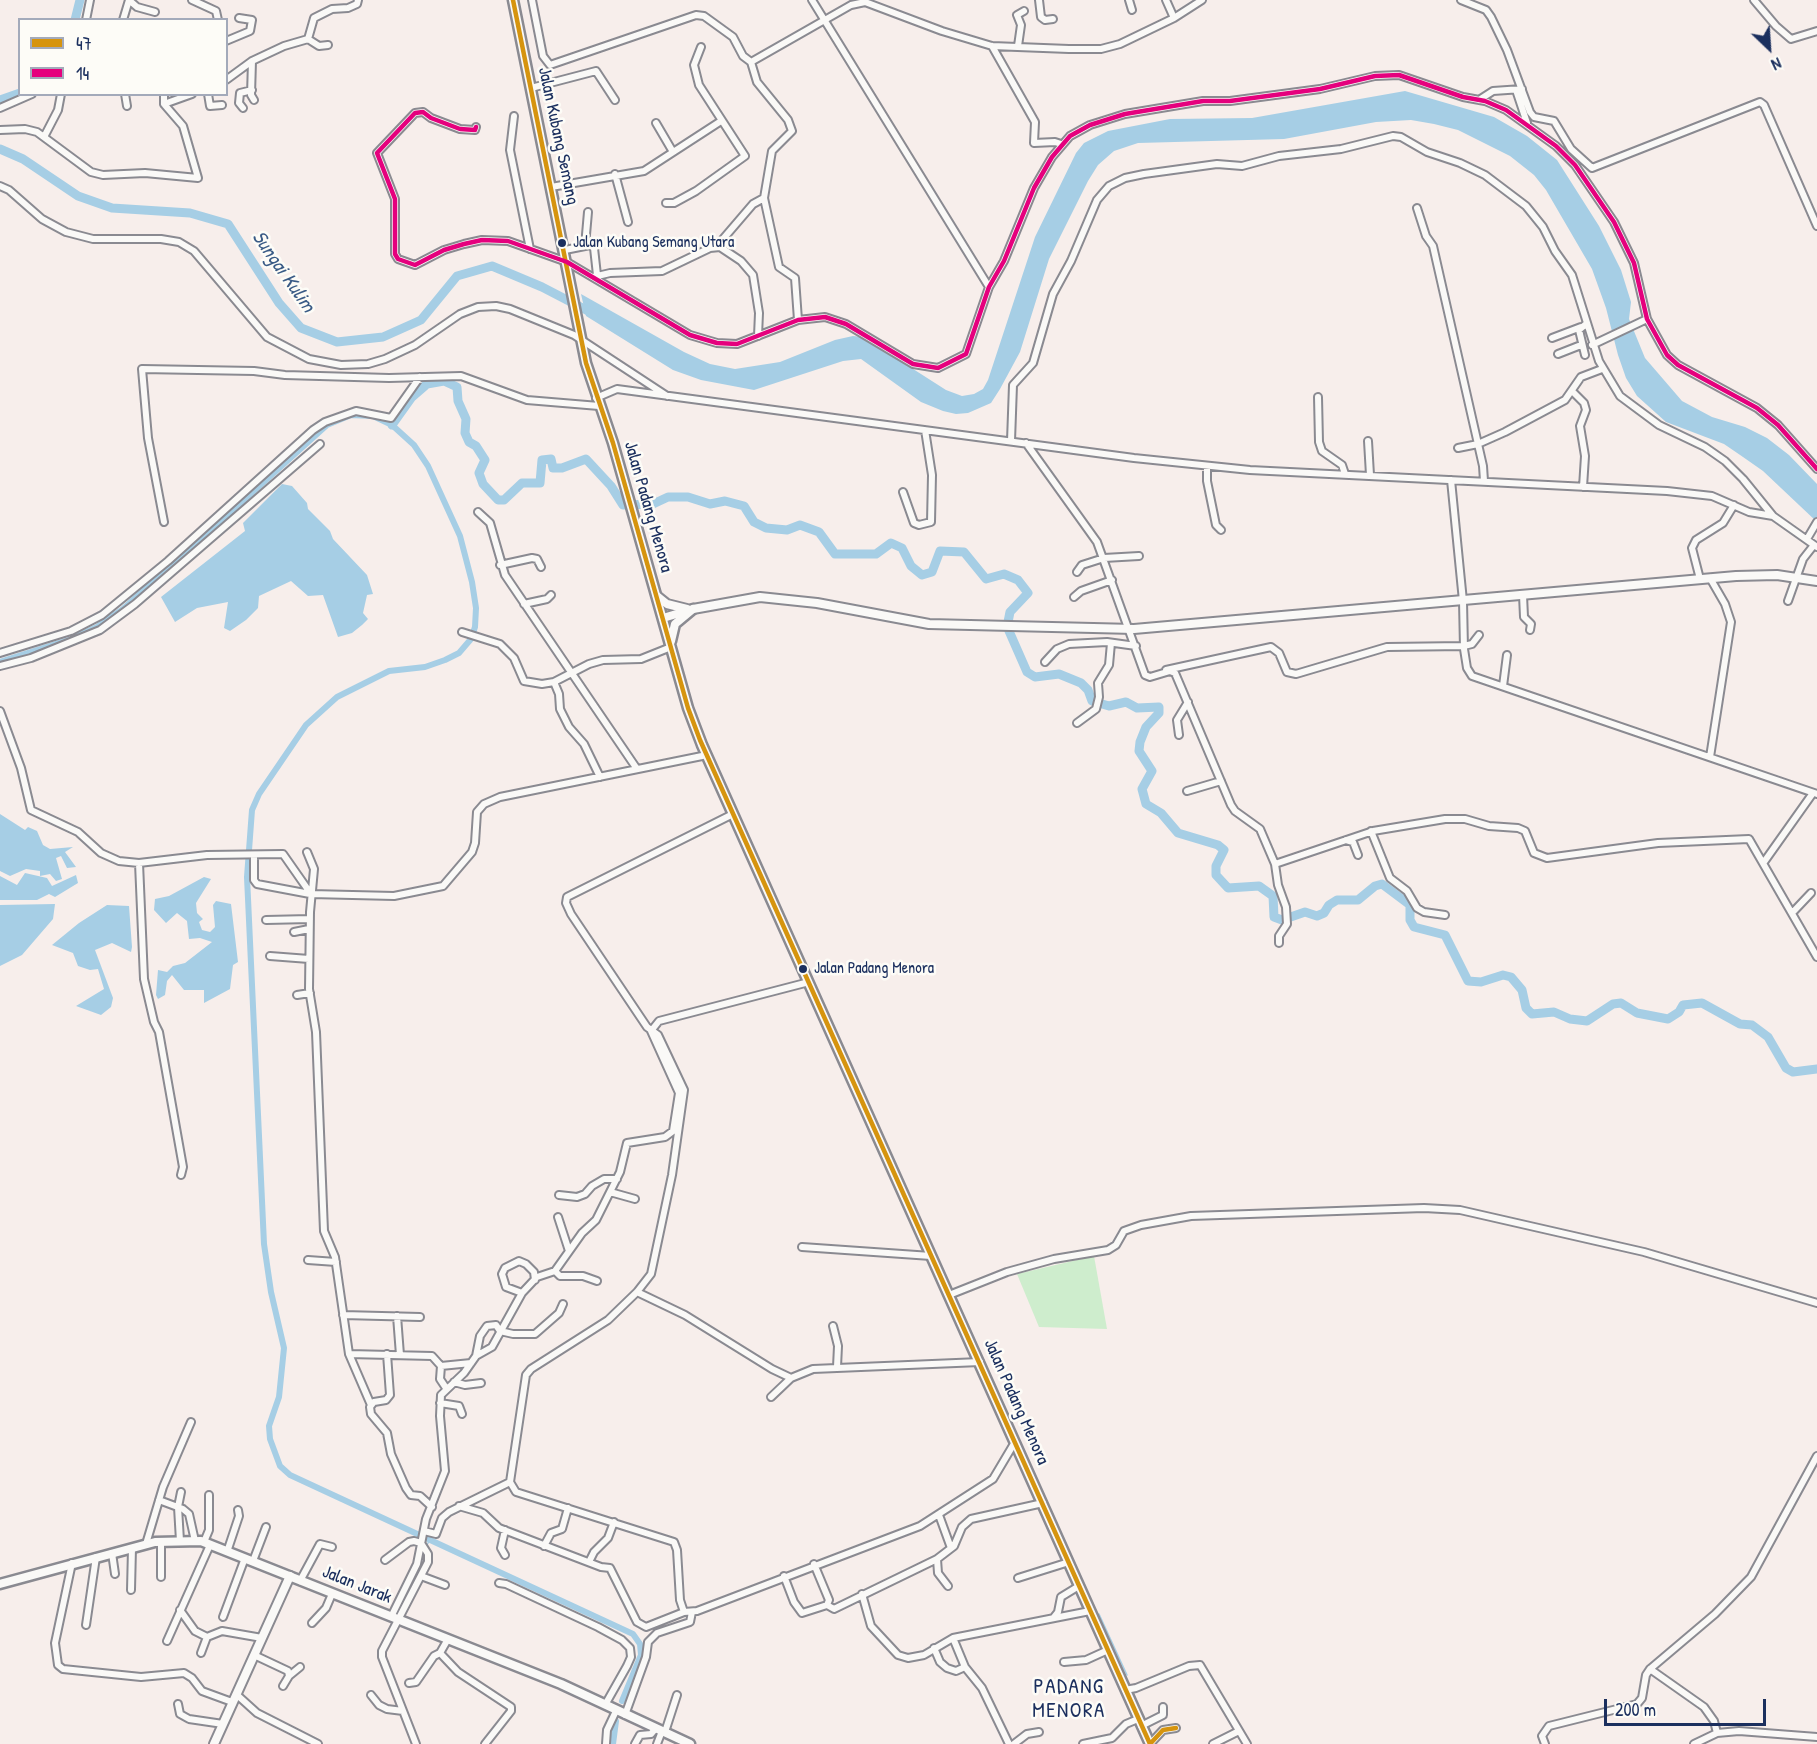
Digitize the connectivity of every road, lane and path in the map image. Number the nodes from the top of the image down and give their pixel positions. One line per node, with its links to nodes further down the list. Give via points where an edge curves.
1 (90, 0): 17 (street)
2 (129, 0): 16 (street, via 137,7); 18 (street)
3 (192, 0): 19 (street, via 216,11)
4 (358, 0): 25 (street, via 348,8 332,9 314,18)
5 (513, 0): 34 (main road, Jalan Kubang Semang)
6 (532, 0): 32 (street, via 543,56 550,65 696,15 704,16 733,37)
7 (812, 0): 23 (street)
8 (1038, 0): 22 (street, via 1041,17)
9 (1130, 0): 15 (street)
10 (1166, 0): 21 (street)
11 (1202, 0): 21 (street)
12 (1461, 0): 36 (street, via 1486,10 1505,44)
13 (1754, 0): 24 (street, via 1791,39)
14 (1024, 10): 29 (street, via 1017,15 1021,25)
15 (1132, 10)
16 (155, 12)
17 (86, 18)
18 (124, 18)
19 (218, 18)
20 (239, 18): 26 (street, via 252,20 250,31)
21 (1174, 18): 29 (street, via 1101,49)
22 (1053, 19)
23 (825, 21): 28 (street, via 851,5 865,2); 32 (street); 75 (street)
24 (1817, 31)
25 (308, 39): 27 (street, via 319,46); 31 (street)
26 (228, 40)
27 (328, 45)
28 (992, 46): 29 (street); 58 (street, via 1035,122 1034,143)
29 (1018, 46)
30 (701, 47): 52 (street, via 694,65 699,85)
31 (252, 61): 33 (street); 35 (street)
32 (751, 62): 63 (street, via 757,81 788,120 792,131 772,150)
33 (228, 78)
34 (531, 88): 44 (street, via 596,71); 62 (main road, Jalan Kubang Semang)
35 (252, 90): 43 (street); 50 (street, via 240,93)
36 (1519, 90): 45 (street, via 1493,91); 54 (street); 68 (street, via 1534,117 1554,121 1571,150 1592,168 1760,102)
37 (27, 96): 49 (street)
38 (61, 96): 57 (street)
39 (125, 96): 48 (street)
40 (164, 96): 46 (street)
41 (186, 96): 46 (street)
42 (208, 96): 47 (street, via 210,106)
43 (254, 100)
44 (615, 100)
45 (1479, 100): 54 (street); 58 (street, via 1414,79 1387,75 1320,89 1125,114 1080,130)
46 (164, 104): 57 (street, via 183,126 198,178 145,173 103,175 92,172)
47 (222, 105)
48 (127, 106)
49 (0, 108)
50 (243, 108)
51 (514, 116): 71 (street, via 510,150)
52 (721, 121): 59 (street); 64 (street, via 745,156 696,191)
53 (656, 123): 59 (street)
54 (1527, 123): 77 (street, via 1575,165 1610,215 1634,263)
55 (476, 127): 71 (street, via 460,129 415,112 376,153 395,199 395,254 398,259 416,265 444,250 482,240 507,241)
56 (0, 130): 57 (street, via 25,129)
57 (44, 137)
58 (1061, 144): 75 (street, via 1044,169)
59 (673, 152): 60 (street, via 644,171)
60 (615, 174): 62 (street); 67 (street)
61 (0, 186): 80 (street, via 42,219 66,232 93,238 179,242 194,251 267,337 309,359 368,364 385,359 478,307 510,309)
62 (551, 187): 72 (main road, Jalan Kubang Semang)
63 (764, 198): 70 (street, via 753,204); 76 (street, via 779,267 795,278)
64 (666, 203)
65 (1417, 208): 97 (street, via 1433,246)
66 (588, 212): 69 (street)
67 (628, 222)
68 (1817, 226)
69 (585, 246): 72 (street); 74 (street, via 594,248)
70 (720, 247): 74 (street, via 662,271); 79 (street, via 753,275)
71 (531, 249): 73 (street)
72 (565, 250): 73 (main road, Jalan Kubang Semang)
73 (567, 262): 74 (street); 80 (main road, Jalan Kubang Semang)
74 (595, 276): 79 (street, via 690,334 717,343 737,344)
75 (989, 286): 76 (street, via 966,354 938,368 913,364 836,320)
76 (798, 320): 79 (street)
77 (1644, 320): 83 (street); 100 (street, via 1678,365 1757,408)
78 (1584, 325): 81 (street); 82 (street); 83 (street); 93 (street, via 1572,275 1526,206 1485,175 1401,137 1279,156 1242,166 1217,164 1135,176 1109,186 1097,200 1048,305 1032,363 1013,385)
79 (758, 336)
80 (582, 338): 89 (street); 91 (main road, Jalan Padang Menora)
81 (1552, 338)
82 (1581, 345): 84 (street); 85 (street)
83 (1592, 345): 86 (street)
84 (1558, 354)
85 (1585, 355)
86 (1602, 369): 88 (street, via 1581,377); 109 (street, via 1620,396 1642,415 1725,461)
87 (420, 377): 91 (street, via 461,376 527,400); 110 (street, via 142,369 148,438); 142 (street, via 391,418 356,411 313,430 102,615 71,631)
88 (1573, 392): 97 (street, via 1565,400); 105 (street, via 1586,410 1580,426 1585,456)
89 (668, 396): 91 (street, via 617,389); 92 (street)
90 (1318, 397): 101 (street, via 1322,451 1342,465)
91 (598, 402): 127 (main road, Jalan Padang Menora)
92 (925, 430): 93 (street); 106 (street, via 932,475 930,522 914,523)
93 (1011, 441): 95 (street)
94 (1368, 441): 102 (street)
95 (1026, 443): 99 (street); 116 (street, via 1081,518)
96 (320, 444): 145 (street, via 100,630)
97 (1478, 444): 98 (street); 104 (street)
98 (1458, 448)
99 (1207, 466): 101 (street); 112 (street, via 1206,481 1215,525)
100 (1817, 469)
101 (1345, 474): 102 (street)
102 (1370, 475): 103 (street)
103 (1451, 480): 104 (street); 129 (street)
104 (1484, 481): 105 (street)
105 (1583, 487): 107 (street, via 1712,496)
106 (903, 492)
107 (1734, 505): 109 (street); 122 (street, via 1723,523 1696,540 1692,548)
108 (478, 512): 117 (street, via 490,523)
109 (1773, 516): 113 (street)
110 (164, 522)
111 (1817, 522): 113 (street)
112 (1221, 530)
113 (1809, 536): 114 (street)
114 (1815, 546): 120 (street, via 1803,559)
115 (1139, 556): 116 (street)
116 (1104, 558): 119 (street, via 1082,565); 123 (street)
117 (500, 565): 118 (street, via 532,558); 131 (street)
118 (541, 567)
119 (1077, 572)
120 (1795, 577): 121 (street); 124 (street); 130 (street)
121 (1710, 578): 122 (street); 155 (street, via 1731,622)
122 (1700, 579): 126 (street)
123 (1112, 580): 128 (street); 134 (street)
124 (1817, 581)
125 (551, 595): 131 (street)
126 (1524, 595): 129 (street); 135 (street, via 1524,617 1531,624)
127 (657, 596): 132 (street, via 673,607); 133 (main road, Jalan Padang Menora)
128 (1074, 597)
129 (1463, 601): 134 (street); 140 (street)
130 (1788, 601)
131 (524, 604): 146 (street)
132 (693, 609): 133 (street); 134 (street, via 760,597 817,603 929,624); 141 (main road, via 675,624)
133 (663, 618): 141 (main road, Jalan Padang Menora)
134 (1130, 629): 139 (street)
135 (1530, 630)
136 (462, 632): 148 (street, via 500,644 514,658 524,681)
137 (1479, 635): 140 (street, via 1472,644)
138 (1111, 643): 139 (street); 144 (street, via 1069,644 1057,649); 152 (street, via 1109,665 1098,683 1096,706)
139 (1136, 646): 147 (street)
140 (1464, 646): 147 (street, via 1387,647 1291,674 1275,648 1261,647); 149 (street, via 1469,673)
141 (671, 647): 146 (street, via 641,659 603,660); 154 (main road, Jalan Padang Menora, via 688,708)
142 (0, 653)
143 (1507, 656): 149 (street)
144 (1045, 662)
145 (0, 666)
146 (572, 673): 148 (street); 156 (street)
147 (1145, 675): 150 (street, via 1175,673)
148 (554, 682): 157 (street, via 560,709)
149 (1503, 686): 155 (street)
150 (1188, 702): 153 (street, via 1177,720); 158 (street)
151 (0, 711): 168 (street, via 21,768 31,810 78,832 101,853 119,861)
152 (1077, 723)
153 (1179, 735)
154 (707, 755): 156 (street); 161 (main road, Jalan Padang Menora)
155 (1710, 757): 160 (street)
156 (636, 770): 157 (street)
157 (600, 777): 171 (street, via 500,797 484,804 477,812 472,852 443,886 394,896)
158 (1221, 782): 159 (street); 169 (street, via 1235,811 1260,829)
159 (1187, 790)
160 (1815, 794): 167 (street)
161 (733, 814): 182 (main road, Jalan Padang Menora); 185 (street, via 567,897 571,914)
162 (1371, 831): 163 (street); 167 (street, via 1415,822 1465,819 1525,831 1534,853 1547,858 1741,837 1749,839); 173 (street, via 1390,878 1407,891 1418,908)
163 (1345, 840): 165 (street, via 1353,842); 169 (street)
164 (307, 852): 171 (street, via 314,869)
165 (1358, 855)
166 (251, 856): 168 (street, via 207,855); 171 (street, via 283,854); 171 (street, via 257,884)
167 (1764, 862): 172 (street)
168 (139, 863): 186 (street, via 144,979 159,1032 183,1167)
169 (1275, 864): 178 (street, via 1287,924)
170 (1811, 893): 172 (street)
171 (311, 894): 174 (street)
172 (1793, 912): 180 (street)
173 (1445, 915)
174 (310, 919): 175 (street); 176 (street)
175 (266, 920)
176 (309, 929): 177 (street); 181 (street)
177 (294, 932)
178 (1279, 944)
179 (270, 956): 181 (street)
180 (1817, 957)
181 (309, 959): 183 (street)
182 (809, 982): 185 (street, via 659,1021); 194 (main road, Jalan Padang Menora)
183 (310, 993): 184 (street); 196 (street, via 324,1231)
184 (297, 995)
185 (652, 1030): 187 (street, via 679,1093 673,1131 665,1137 627,1143); 200 (street, via 684,1090 654,1265)
186 (181, 1175)
187 (617, 1179): 188 (street); 189 (street, via 604,1179 577,1197)
188 (610, 1192): 190 (street); 193 (street, via 596,1220)
189 (559, 1195)
190 (635, 1199)
191 (558, 1217): 193 (street)
192 (802, 1247): 194 (street)
193 (569, 1251): 197 (street)
194 (931, 1256): 202 (main road, Jalan Padang Menora)
195 (308, 1260): 196 (street)
196 (336, 1262): 205 (street)
197 (555, 1271): 198 (street, via 537,1277); 199 (street, via 560,1276 583,1276)
198 (536, 1281): 201 (street); 201 (street, via 526,1264 519,1261 506,1268 502,1274 506,1287)
199 (597, 1281)
200 (637, 1292): 218 (street, via 685,1315); 229 (street, via 595,1330 526,1375)
201 (522, 1293): 209 (street)
202 (949, 1294): 203 (street, via 1007,1272 1108,1250 1124,1231 1141,1225 1191,1216 1424,1208 1460,1210 1644,1252); 214 (main road, Jalan Padang Menora)
203 (1817, 1303)
204 (563, 1304): 209 (street, via 559,1313 535,1334)
205 (343, 1315): 206 (street); 210 (street)
206 (397, 1316): 207 (street); 212 (street)
207 (420, 1317)
208 (833, 1326): 217 (street, via 838,1346)
209 (500, 1331): 213 (street, via 492,1347); 213 (street, via 491,1324 482,1330)
210 (349, 1354): 211 (street); 224 (street)
211 (387, 1354): 212 (street); 224 (street, via 390,1395)
212 (400, 1355): 216 (street, via 432,1356)
213 (476, 1356): 215 (street)
214 (980, 1362): 217 (street); 227 (main road, Jalan Padang Menora)
215 (471, 1363): 216 (street); 219 (street)
216 (441, 1366): 221 (street, via 440,1379)
217 (837, 1367): 218 (street, via 813,1369)
218 (791, 1378): 222 (street)
219 (454, 1382): 220 (street); 221 (street)
220 (481, 1383)
221 (446, 1388): 223 (street)
222 (771, 1397)
223 (440, 1403): 225 (street, via 459,1406); 236 (street, via 446,1471)
224 (371, 1405): 236 (street, via 371,1414 387,1433 391,1454 406,1488)
225 (462, 1414)
226 (191, 1422): 232 (street)
227 (1015, 1442): 233 (main road, Jalan Padang Menora); 239 (street, via 993,1479)
228 (1816, 1458): 301 (street, via 1741,1590)
229 (510, 1482): 234 (street); 237 (street, via 516,1492)
230 (180, 1492): 235 (street)
231 (209, 1495): 246 (street, via 209,1530)
232 (159, 1500): 235 (street); 247 (street)
233 (1043, 1503): 251 (street, via 971,1519); 260 (main road, Jalan Padang Menora)
234 (459, 1506): 242 (street, via 483,1513); 243 (street, via 442,1518 438,1533)
235 (178, 1507): 245 (street); 246 (street, via 189,1514)
236 (432, 1507): 243 (street)
237 (568, 1508): 240 (street); 248 (street, via 562,1529 551,1533)
238 (238, 1510): 253 (street)
239 (939, 1515): 251 (street); 262 (street, via 920,1526)
240 (614, 1522): 259 (street, via 608,1538); 281 (street, via 674,1542)
241 (266, 1527): 257 (street)
242 (505, 1530): 248 (street); 254 (street, via 501,1548)
243 (422, 1537): 258 (street); 265 (street, via 428,1562); 283 (street, via 417,1564)
244 (161, 1541): 245 (main road, Jalan Jarak); 247 (main road, Jalan Jarak); 267 (street)
245 (180, 1541): 246 (main road, Jalan Jarak)
246 (203, 1542): 253 (main road, Jalan Jarak); 279 (street)
247 (147, 1544): 250 (main road, Jalan Jarak)
248 (544, 1546): 259 (street)
249 (332, 1547): 269 (street, via 320,1544)
250 (132, 1548): 252 (main road, Jalan Jarak); 275 (street)
251 (951, 1548): 256 (street)
252 (112, 1552): 255 (main road, Jalan Jarak); 263 (street)
253 (227, 1552): 257 (main road, Jalan Jarak)
254 (505, 1555)
255 (96, 1557): 261 (main road, Jalan Jarak); 287 (street)
256 (937, 1559): 273 (street, via 938,1573); 277 (street)
257 (249, 1560): 264 (main road, Jalan Jarak); 284 (street)
258 (386, 1560)
259 (589, 1562): 281 (street, via 610,1568 643,1627)
260 (1069, 1562): 268 (street); 274 (main road, Jalan Padang Menora)
261 (72, 1563): 271 (main road, Jalan Jarak); 308 (street, via 55,1643 58,1665 63,1670 141,1677 184,1673 202,1691)
262 (814, 1564): 266 (street); 278 (street, via 829,1600)
263 (115, 1574)
264 (290, 1576): 269 (main road, Jalan Jarak); 289 (street)
265 (421, 1576): 272 (street); 283 (street)
266 (784, 1576): 278 (street, via 802,1613); 282 (street)
267 (161, 1577)
268 (1018, 1578)
269 (300, 1581): 276 (main road, Jalan Jarak)
270 (499, 1583): 310 (street, via 598,1627 630,1648 631,1658)
271 (0, 1584)
272 (445, 1585)
273 (948, 1586)
274 (1079, 1586): 280 (main road, Jalan Padang Menora); 285 (street, via 1061,1597 1059,1612)
275 (131, 1590)
276 (332, 1593): 283 (main road, Jalan Jarak); 286 (street)
277 (862, 1594): 278 (street, via 834,1609); 293 (street, via 869,1623 898,1656 915,1657)
278 (827, 1605)
279 (180, 1610): 288 (street, via 195,1631); 292 (street)
280 (1090, 1611): 285 (street); 294 (main road, Jalan Padang Menora)
281 (684, 1612): 282 (street)
282 (692, 1612): 313 (street, via 690,1622 657,1633 648,1642 646,1657)
283 (397, 1614): 291 (main road, Jalan Jarak); 312 (street, via 382,1657)
284 (223, 1617)
285 (1053, 1618): 290 (street)
286 (312, 1623)
287 (86, 1625)
288 (207, 1637): 289 (street, via 222,1630); 295 (street)
289 (262, 1638): 297 (street)
290 (953, 1638): 293 (street); 300 (street)
291 (448, 1639): 296 (street); 310 (main road, Jalan Jarak)
292 (167, 1641)
293 (934, 1648): 300 (street, via 940,1662 952,1671)
294 (1108, 1650): 298 (street, via 1086,1660); 305 (main road, Jalan Padang Menora)
295 (201, 1653)
296 (440, 1653): 303 (street, via 416,1682); 326 (street, via 458,1672 511,1707)
297 (254, 1654): 302 (street, via 282,1667); 308 (street)
298 (1064, 1662)
299 (300, 1667): 302 (street)
300 (965, 1667): 331 (street, via 981,1688)
301 (1650, 1669): 321 (street, via 1704,1707); 337 (street, via 1637,1704 1549,1726 1542,1736)
302 (289, 1676): 304 (street)
303 (408, 1683)
304 (283, 1686)
305 (1125, 1690): 314 (main road, Jalan Padang Menora); 318 (street, via 1200,1665)
306 (371, 1695): 312 (street, via 379,1706)
307 (677, 1695): 317 (street)
308 (234, 1698): 315 (street); 324 (street)
309 (178, 1704): 315 (street, via 180,1714 189,1719)
310 (605, 1705): 313 (main road, Jalan Jarak)
311 (1163, 1707): 314 (street, via 1163,1715)
312 (403, 1711): 325 (street)
313 (621, 1713): 317 (main road, Jalan Jarak); 327 (street, via 607,1730)
314 (1143, 1722): 320 (street); 333 (street, via 1126,1724 1112,1738); 334 (main road, Jalan Padang Menora)
315 (223, 1724): 323 (street)
316 (1176, 1728): 320 (street)
317 (661, 1731): 328 (street, via 640,1735); 329 (street); 330 (main road, Jalan Jarak)
318 (1239, 1731): 335 (street); 336 (street)
319 (1039, 1732): 332 (street, via 1027,1734)
320 (1161, 1732): 334 (street)
321 (1717, 1733): 322 (street); 338 (street)
322 (1817, 1737)
323 (214, 1744)
324 (318, 1744)
325 (416, 1744)
326 (485, 1744)
327 (606, 1744)
328 (635, 1744)
329 (657, 1744)
330 (690, 1744)
331 (1009, 1744)
332 (1014, 1744)
333 (1083, 1744)
334 (1150, 1744)
335 (1213, 1744)
336 (1247, 1744)
337 (1545, 1744)
338 (1694, 1744)

